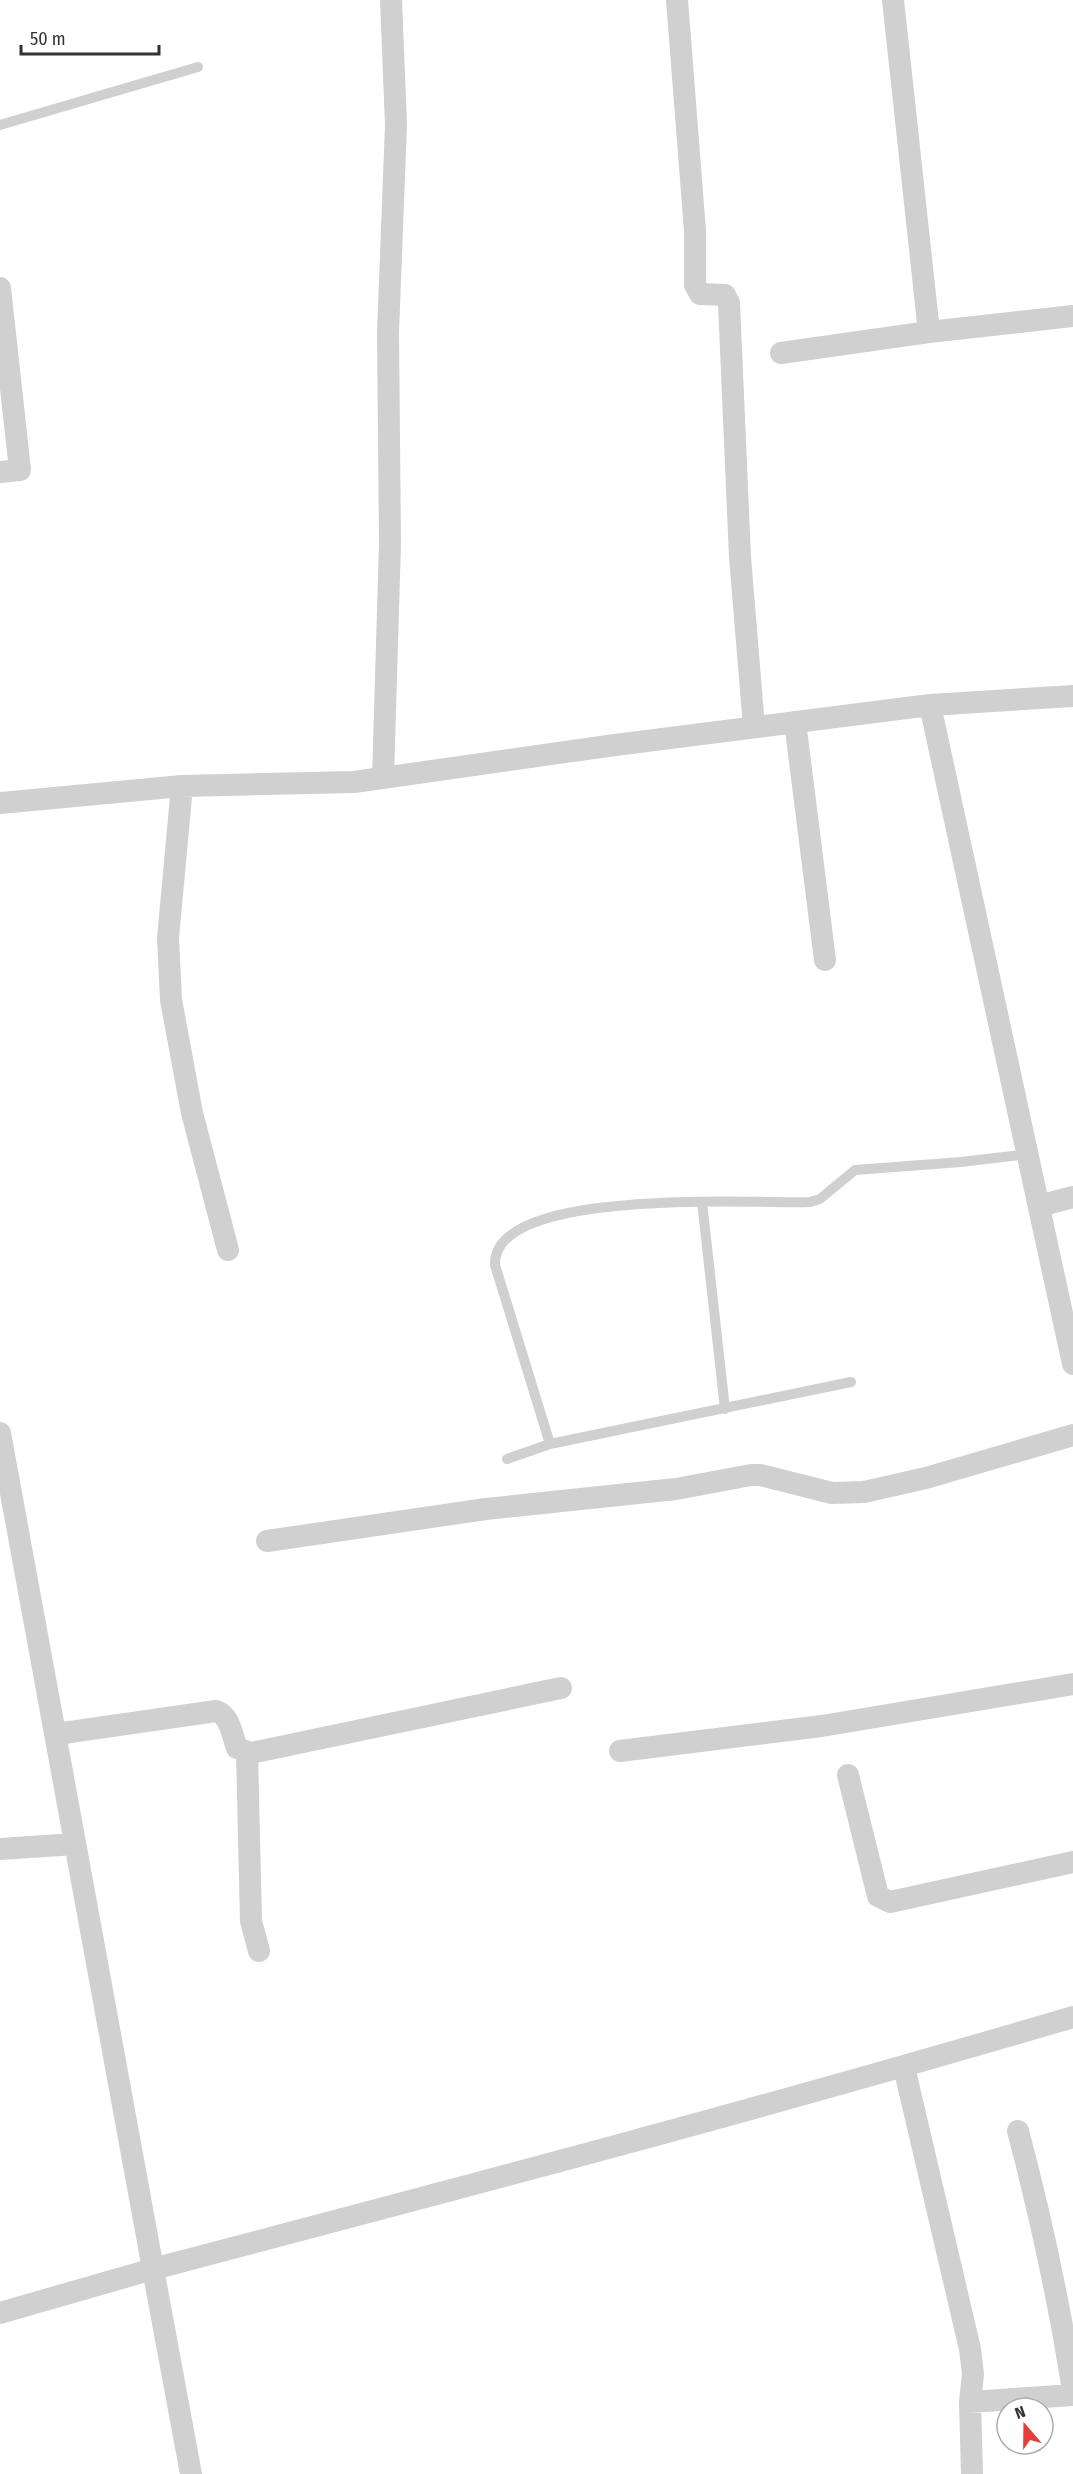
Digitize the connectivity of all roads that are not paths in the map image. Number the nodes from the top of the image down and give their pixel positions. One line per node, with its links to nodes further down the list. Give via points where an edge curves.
1 (391, 0): 15 (street, via 396,124 388,333 390,543)
2 (677, 0): 14 (street, via 696,285 700,294 725,295 729,303)
3 (892, 0): 8 (street)
4 (198, 67): 5 (lane)
5 (0, 125)
6 (0, 288): 10 (street, via 20,470)
7 (1073, 316): 8 (street)
8 (929, 332): 9 (street)
9 (781, 353)
10 (0, 472)
11 (1073, 696): 12 (street)
12 (930, 705): 13 (street); 19 (street)
13 (795, 722): 14 (street); 18 (street)
14 (754, 727): 15 (street)
15 (383, 778): 16 (street)
16 (183, 786): 17 (street); 23 (street, via 168,938 171,1000 192,1113)
17 (0, 803)
18 (825, 960)
19 (1028, 1154): 21 (lane, via 855,1170 820,1199 810,1202); 22 (street)
20 (1073, 1197): 22 (street)
21 (702, 1202): 26 (lane); 29 (lane, via 599,1207 518,1228 502,1241 494,1255 495,1265)
22 (1039, 1206): 24 (street)
23 (228, 1250)
24 (1073, 1364)
25 (851, 1382): 26 (lane)
26 (725, 1408): 29 (lane)
27 (0, 1433): 34 (street)
28 (1073, 1435): 31 (street, via 864,1492 832,1493 760,1474 676,1489 486,1509)
29 (550, 1444): 30 (lane)
30 (507, 1459)
31 (267, 1541)
32 (1073, 1684): 35 (street, via 822,1726)
33 (561, 1688): 36 (street)
34 (56, 1734): 36 (street, via 216,1711 227,1719 237,1748); 38 (street)
35 (620, 1751)
36 (247, 1752): 41 (street, via 251,1922)
37 (848, 1775): 40 (street, via 878,1896 890,1902)
38 (75, 1844): 39 (street); 45 (street)
39 (0, 1849)
40 (1073, 1862)
41 (259, 1951)
42 (1073, 2017): 43 (street)
43 (904, 2067): 45 (street); 49 (street, via 970,2349)
44 (1018, 2131): 47 (street, via 1048,2252)
45 (153, 2269): 46 (street); 50 (street)
46 (0, 2313)
47 (1073, 2390)
48 (1073, 2395): 49 (street)
49 (970, 2402): 51 (street)
50 (190, 2474)
51 (972, 2474)

